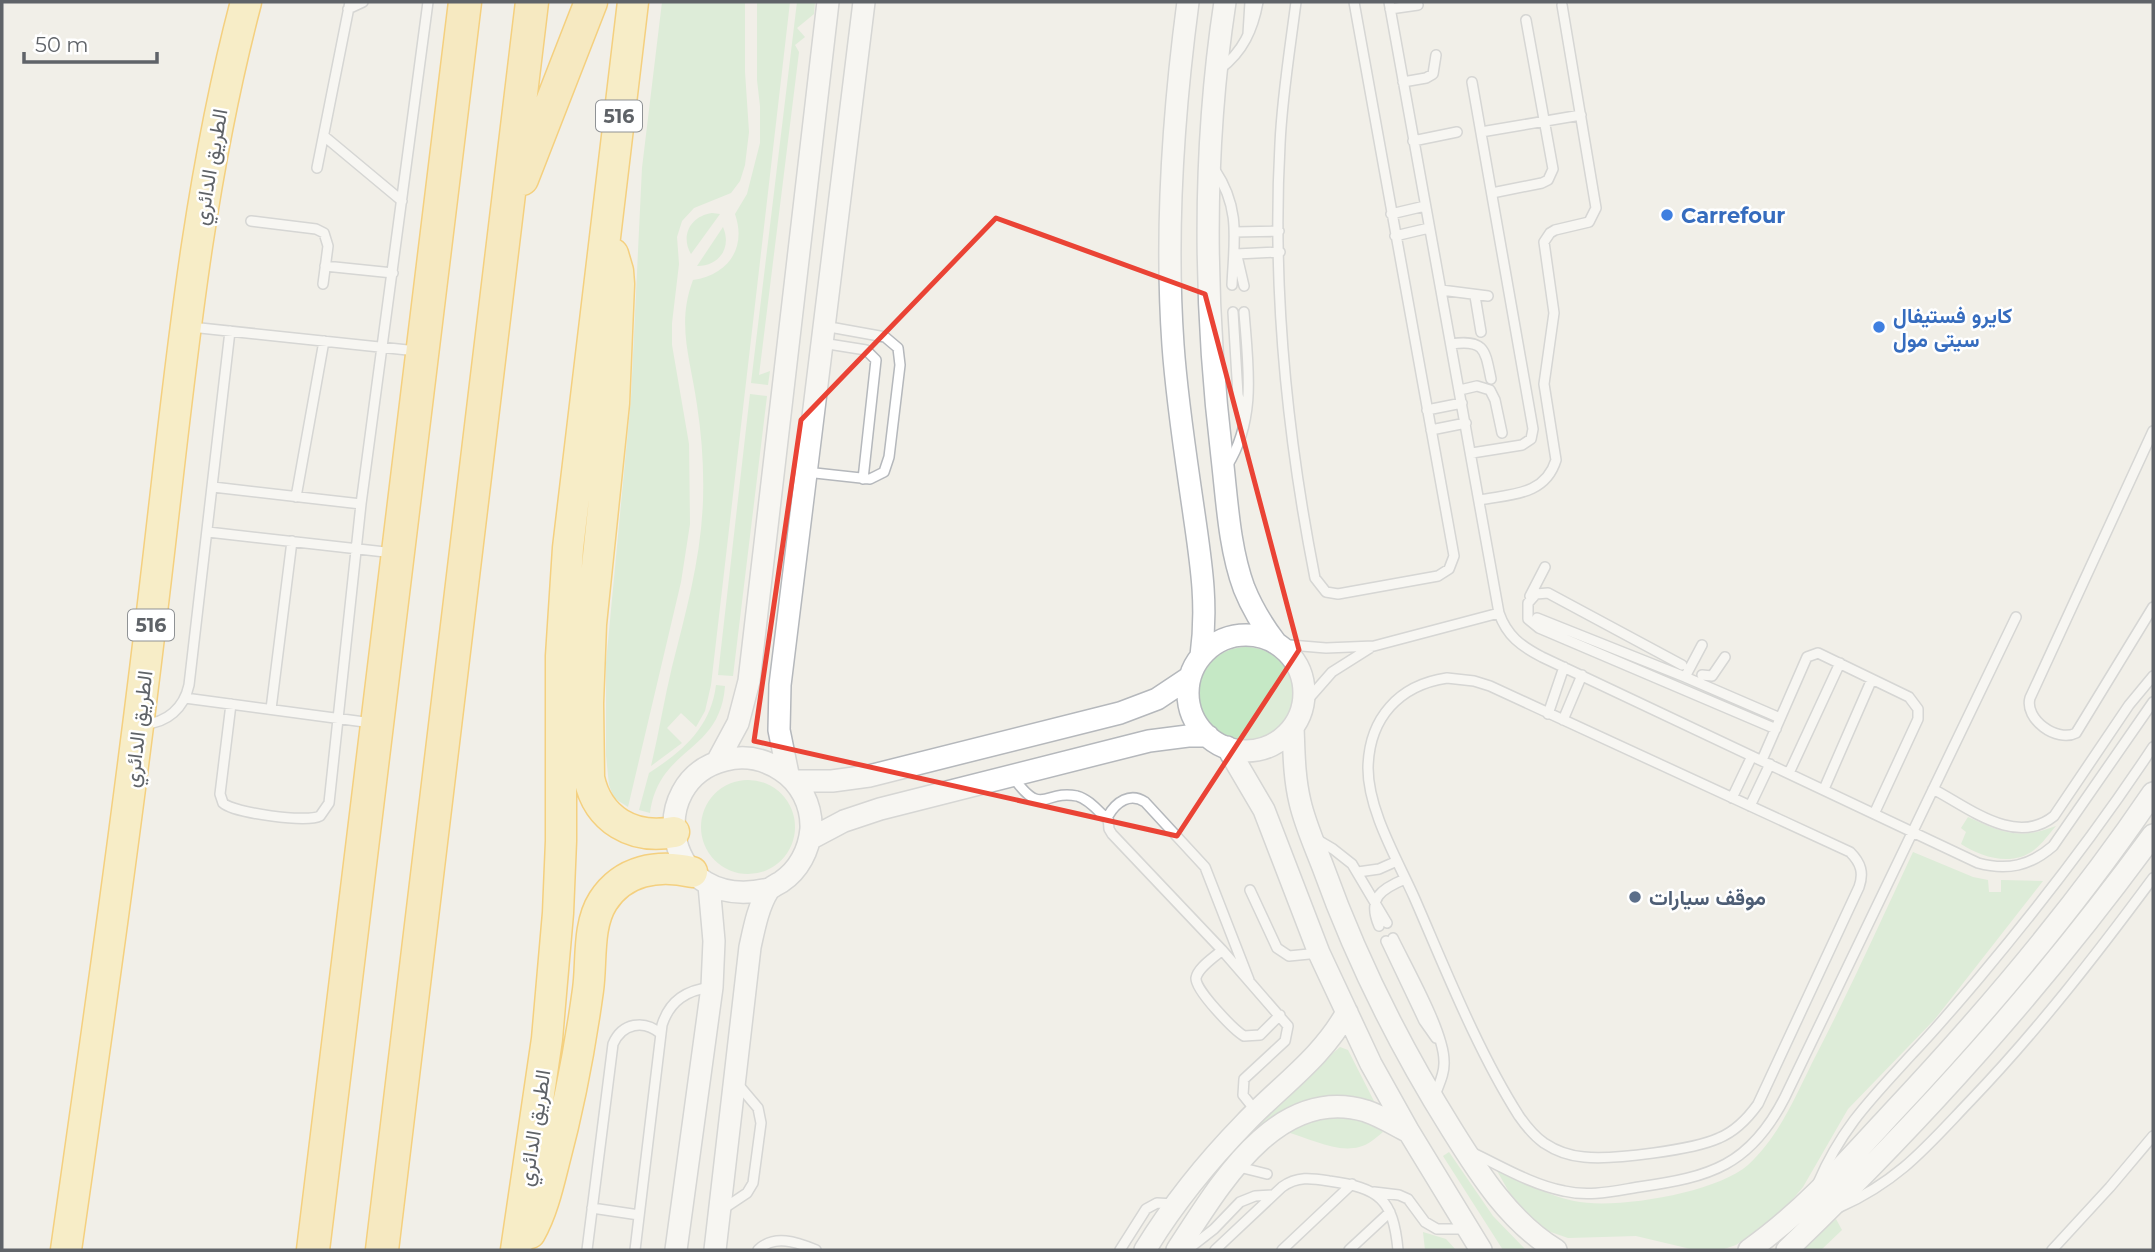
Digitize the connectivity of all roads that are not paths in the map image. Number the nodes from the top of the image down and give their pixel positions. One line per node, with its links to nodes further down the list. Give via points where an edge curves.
1 (246, 2): 57 (highway, الطريق الدائري / 516, via 221,102)
2 (363, 2): 18 (lane)
3 (428, 2): 35 (lane)
4 (465, 2): 64 (highway)
5 (532, 2): 38 (highway)
6 (591, 2): 38 (highway)
7 (633, 2): 42 (highway, الطريق الدائري / 516)
8 (828, 2): 123 (street, via 749,681 738,723)
9 (864, 2): 60 (street)
10 (1188, 2): 95 (street, via 1171,195 1170,271 1173,346 1205,593)
11 (1225, 2): 23 (street)
12 (1250, 2): 21 (lane)
13 (1258, 2): 21 (lane)
14 (1296, 2): 41 (lane, via 1282,115)
15 (1354, 2): 37 (lane)
16 (1418, 5): 19 (lane)
17 (1562, 5): 26 (lane)
18 (349, 6): 30 (lane)
19 (1389, 6): 24 (lane)
20 (1526, 20): 27 (lane)
21 (1248, 36): 23 (lane)
22 (1436, 55): 24 (lane, via 1433,74)
23 (1216, 72): 32 (street)
24 (1403, 82): 31 (lane)
25 (1472, 82): 29 (lane)
26 (1581, 115): 27 (lane); 80 (lane, via 1595,214 1584,224 1550,233 1544,242 1554,313 1544,384 1556,460 1539,487)
27 (1545, 121): 29 (lane); 34 (lane, via 1552,175 1542,183)
28 (1457, 132): 31 (lane)
29 (1480, 132): 34 (lane)
30 (324, 136): 33 (lane); 35 (lane)
31 (1413, 141): 36 (lane)
32 (1210, 162): 43 (lane, via 1226,190); 75 (street, via 1208,276)
33 (317, 168)
34 (1492, 193): 74 (lane, via 1533,434 1527,443)
35 (402, 201): 48 (lane)
36 (1425, 206): 37 (lane); 40 (lane)
37 (1391, 214): 44 (lane)
38 (507, 216): 178 (highway)
39 (251, 220): 47 (lane, via 320,230 328,242)
40 (1429, 228): 44 (lane); 52 (lane)
41 (1279, 230): 43 (lane); 45 (lane)
42 (606, 231): 135 (highway, via 620,284 614,403 591,624 589,778 601,808 617,823 638,833); 179 (highway, الطريق الدائري / 516, via 563,601 561,841 553,985)
43 (1235, 232): 46 (lane)
44 (1395, 236): 68 (lane)
45 (1279, 252): 46 (lane); 71 (lane, via 1296,462 1315,578 1326,592 1434,577 1452,565 1454,551)
46 (1236, 254): 50 (lane); 51 (lane)
47 (325, 266): 48 (lane); 49 (lane)
48 (393, 273): 63 (lane)
49 (323, 284)
50 (1232, 285)
51 (1244, 286)
52 (1441, 290): 53 (lane); 62 (lane)
53 (1475, 296): 54 (lane); 59 (lane)
54 (1488, 296)
55 (1233, 312): 69 (lane, via 1238,395)
56 (1244, 312): 69 (lane)
57 (185, 326): 58 (lane); 115 (highway, الطريق الدائري / 516)
58 (230, 331): 61 (lane); 78 (lane)
59 (1480, 332)
60 (823, 334): 76 (street); 77 (lane, via 866,350 876,360); 77 (lane, via 885,337 901,357 888,465 878,477)
61 (324, 341): 63 (lane); 79 (lane)
62 (1451, 344): 65 (lane, via 1479,345 1486,354); 66 (lane)
63 (383, 348): 64 (lane); 81 (lane)
64 (422, 352): 85 (highway)
65 (1491, 379)
66 (1460, 390): 67 (lane); 73 (lane, via 1477,386 1490,390)
67 (1462, 403): 68 (lane); 70 (lane)
68 (1427, 410): 71 (lane)
69 (1246, 420): 75 (lane)
70 (1466, 422): 71 (lane); 74 (lane)
71 (1431, 430)
72 (2153, 431): 88 (lane, via 2030,698 2032,716 2059,735 2076,733)
73 (1502, 433)
74 (1472, 453): 80 (lane)
75 (1224, 471): 92 (street, via 1244,587)
76 (806, 472): 77 (lane); 127 (street, via 779,708 781,741)
77 (863, 479)
78 (213, 488): 79 (lane); 82 (lane)
79 (296, 497): 81 (lane)
80 (1480, 500): 89 (lane)
81 (361, 504): 84 (lane)
82 (208, 532): 83 (lane); 106 (lane)
83 (292, 541): 84 (lane); 110 (lane)
84 (356, 548): 85 (lane); 113 (lane)
85 (398, 553): 116 (highway)
86 (1545, 567): 87 (lane)
87 (1531, 596)
88 (2153, 607)
89 (1499, 613): 94 (lane); 99 (lane, via 1521,645)
90 (2016, 617): 129 (lane)
91 (1537, 618): 104 (lane)
92 (1277, 643): 94 (lane); 95 (street, via 1261,636 1236,636 1213,645); 109 (street, via 1300,671)
93 (1702, 645): 104 (lane)
94 (1374, 646): 109 (lane, via 1332,671)
95 (1201, 656): 103 (street)
96 (1725, 657): 101 (lane, via 1712,676)
97 (1840, 663): 105 (lane); 112 (lane, via 1818,653 1807,657); 125 (lane)
98 (1682, 665): 118 (lane, via 1548,593 1536,594 1528,603 1528,619 1539,628)
99 (1564, 667): 100 (lane); 111 (lane)
100 (1582, 675): 114 (lane); 122 (lane)
101 (1702, 675)
102 (2153, 676): 129 (lane, via 2046,822 2027,828 2007,827)
103 (1190, 677): 119 (street, via 1188,703); 127 (street, via 1157,699 1111,715 869,776 832,782)
104 (1685, 677): 112 (lane)
105 (1872, 679): 128 (lane); 133 (lane, via 1909,697 1919,714)
106 (185, 698): 108 (lane); 115 (lane, via 166,718)
107 (2153, 702): 136 (lane, via 2053,846 2031,862 1991,867)
108 (231, 704): 110 (lane); 113 (lane, via 220,794 227,807 236,810 310,820 324,813)
109 (1303, 705): 117 (street)
110 (271, 709): 113 (lane)
111 (1548, 714): 114 (lane); 140 (lane, via 1490,686 1459,678 1423,683 1392,703 1370,749 1368,780)
112 (1780, 718): 118 (lane)
113 (338, 719): 116 (lane)
114 (1563, 720): 131 (lane)
115 (139, 724): 176 (highway, الطريق الدائري / 516)
116 (377, 724): 177 (highway)
117 (1293, 727): 120 (street, via 1270,746 1241,751); 138 (street, via 1296,779)
118 (1776, 729): 124 (lane)
119 (1208, 736): 120 (street); 126 (street, via 1149,741)
120 (1227, 747): 151 (street, via 1264,810)
121 (2153, 747): 168 (lane, via 2022,925 1856,1116 1835,1146)
122 (1752, 756): 124 (lane); 131 (lane)
123 (717, 762): 127 (street, via 754,758); 135 (street, via 702,770 684,790)
124 (1766, 762): 125 (lane); 132 (lane)
125 (1789, 773): 128 (lane)
126 (1012, 776): 134 (lane, via 1032,798 1080,797); 139 (street, via 862,815)
127 (791, 778): 139 (street, via 809,808)
128 (1824, 789): 133 (lane)
129 (1933, 789): 136 (lane)
130 (2153, 793): 168 (street, via 1997,998)
131 (1732, 798): 132 (lane)
132 (1751, 806): 144 (lane, via 1850,852 1862,878 1758,1104 1732,1131 1683,1148 1584,1157 1554,1149 1534,1134 1518,1114 1465,1013)
133 (1874, 814): 136 (lane)
134 (1108, 820): 150 (lane, via 1112,834); 152 (lane, via 1123,800 1140,799 1200,860)
135 (674, 832): 142 (street, via 677,846)
136 (1913, 833): 162 (lane, via 1776,1114 1738,1155 1686,1180 1593,1194 1551,1188)
137 (2153, 835): 173 (street, via 2013,1014)
138 (1311, 836): 141 (lane, via 1343,856); 158 (street, via 1363,966)
139 (810, 839): 145 (street, via 800,864)
140 (1397, 860): 141 (lane); 144 (lane)
141 (1358, 872): 147 (lane)
142 (701, 878): 145 (street, via 728,892 749,894); 153 (street, via 714,941); 179 (highway, via 662,867 647,869 620,882 602,903 593,929 584,1019 561,1135 538,1217)
143 (2153, 878): 173 (lane, via 2053,1007 1917,1157 1879,1188)
144 (1405, 879): 147 (lane, via 1387,888)
145 (769, 889): 157 (street, via 750,947)
146 (1250, 890): 151 (lane, via 1277,948 1289,956)
147 (1374, 904): 148 (lane)
148 (1383, 924)
149 (1390, 940): 158 (lane, via 1440,1042 1444,1069)
150 (1222, 950): 152 (lane); 155 (lane, via 1198,974 1201,992 1244,1036 1259,1035)
151 (1320, 953): 154 (street)
152 (1249, 980): 155 (lane)
153 (712, 987): 156 (lane, via 679,997 666,1014); 182 (street)
154 (1347, 1012): 159 (street, via 1318,1055); 160 (street)
155 (1280, 1015): 159 (lane, via 1288,1026 1287,1036 1242,1085 1243,1095)
156 (661, 1034): 170 (lane, via 649,1026 634,1025 621,1031 612,1044); 174 (lane)
157 (734, 1080): 171 (street); 171 (lane, via 758,1108 761,1123 750,1188)
158 (1433, 1100): 162 (street)
159 (1256, 1111): 169 (street)
160 (1409, 1132): 163 (street, via 1365,1111 1320,1108 1278,1125); 175 (street)
161 (2153, 1136): 198 (lane)
162 (1464, 1149): 195 (street, via 1508,1210)
163 (1237, 1167): 164 (lane); 188 (street)
164 (1267, 1174)
165 (1352, 1184): 166 (lane); 167 (lane, via 1303,1178 1287,1183); 191 (lane)
166 (1374, 1192): 172 (lane); 175 (lane, via 1408,1199 1425,1222 1437,1229)
167 (1274, 1195): 189 (lane, via 1240,1202); 190 (lane)
168 (1812, 1196): 196 (street)
169 (1176, 1205): 186 (lane, via 1157,1203 1146,1209); 187 (street)
170 (592, 1208): 174 (lane); 180 (lane)
171 (719, 1212): 183 (street)
172 (1390, 1212): 192 (lane); 193 (lane)
173 (1826, 1213): 197 (street)
174 (639, 1214): 181 (lane)
175 (1470, 1229): 194 (street)
176 (66, 1250)
177 (313, 1250)
178 (382, 1250)
179 (516, 1250)
180 (587, 1250)
181 (635, 1250)
182 (676, 1250)
183 (715, 1250)
184 (758, 1250): 185 (lane, via 776,1240)
185 (816, 1250)
186 (1120, 1250)
187 (1145, 1250)
188 (1177, 1250)
189 (1186, 1250)
190 (1215, 1250)
191 (1282, 1250)
192 (1349, 1250)
193 (1398, 1250)
194 (1481, 1250)
195 (1556, 1250)
196 (1749, 1250)
197 (1787, 1250)
198 (2053, 1250)

